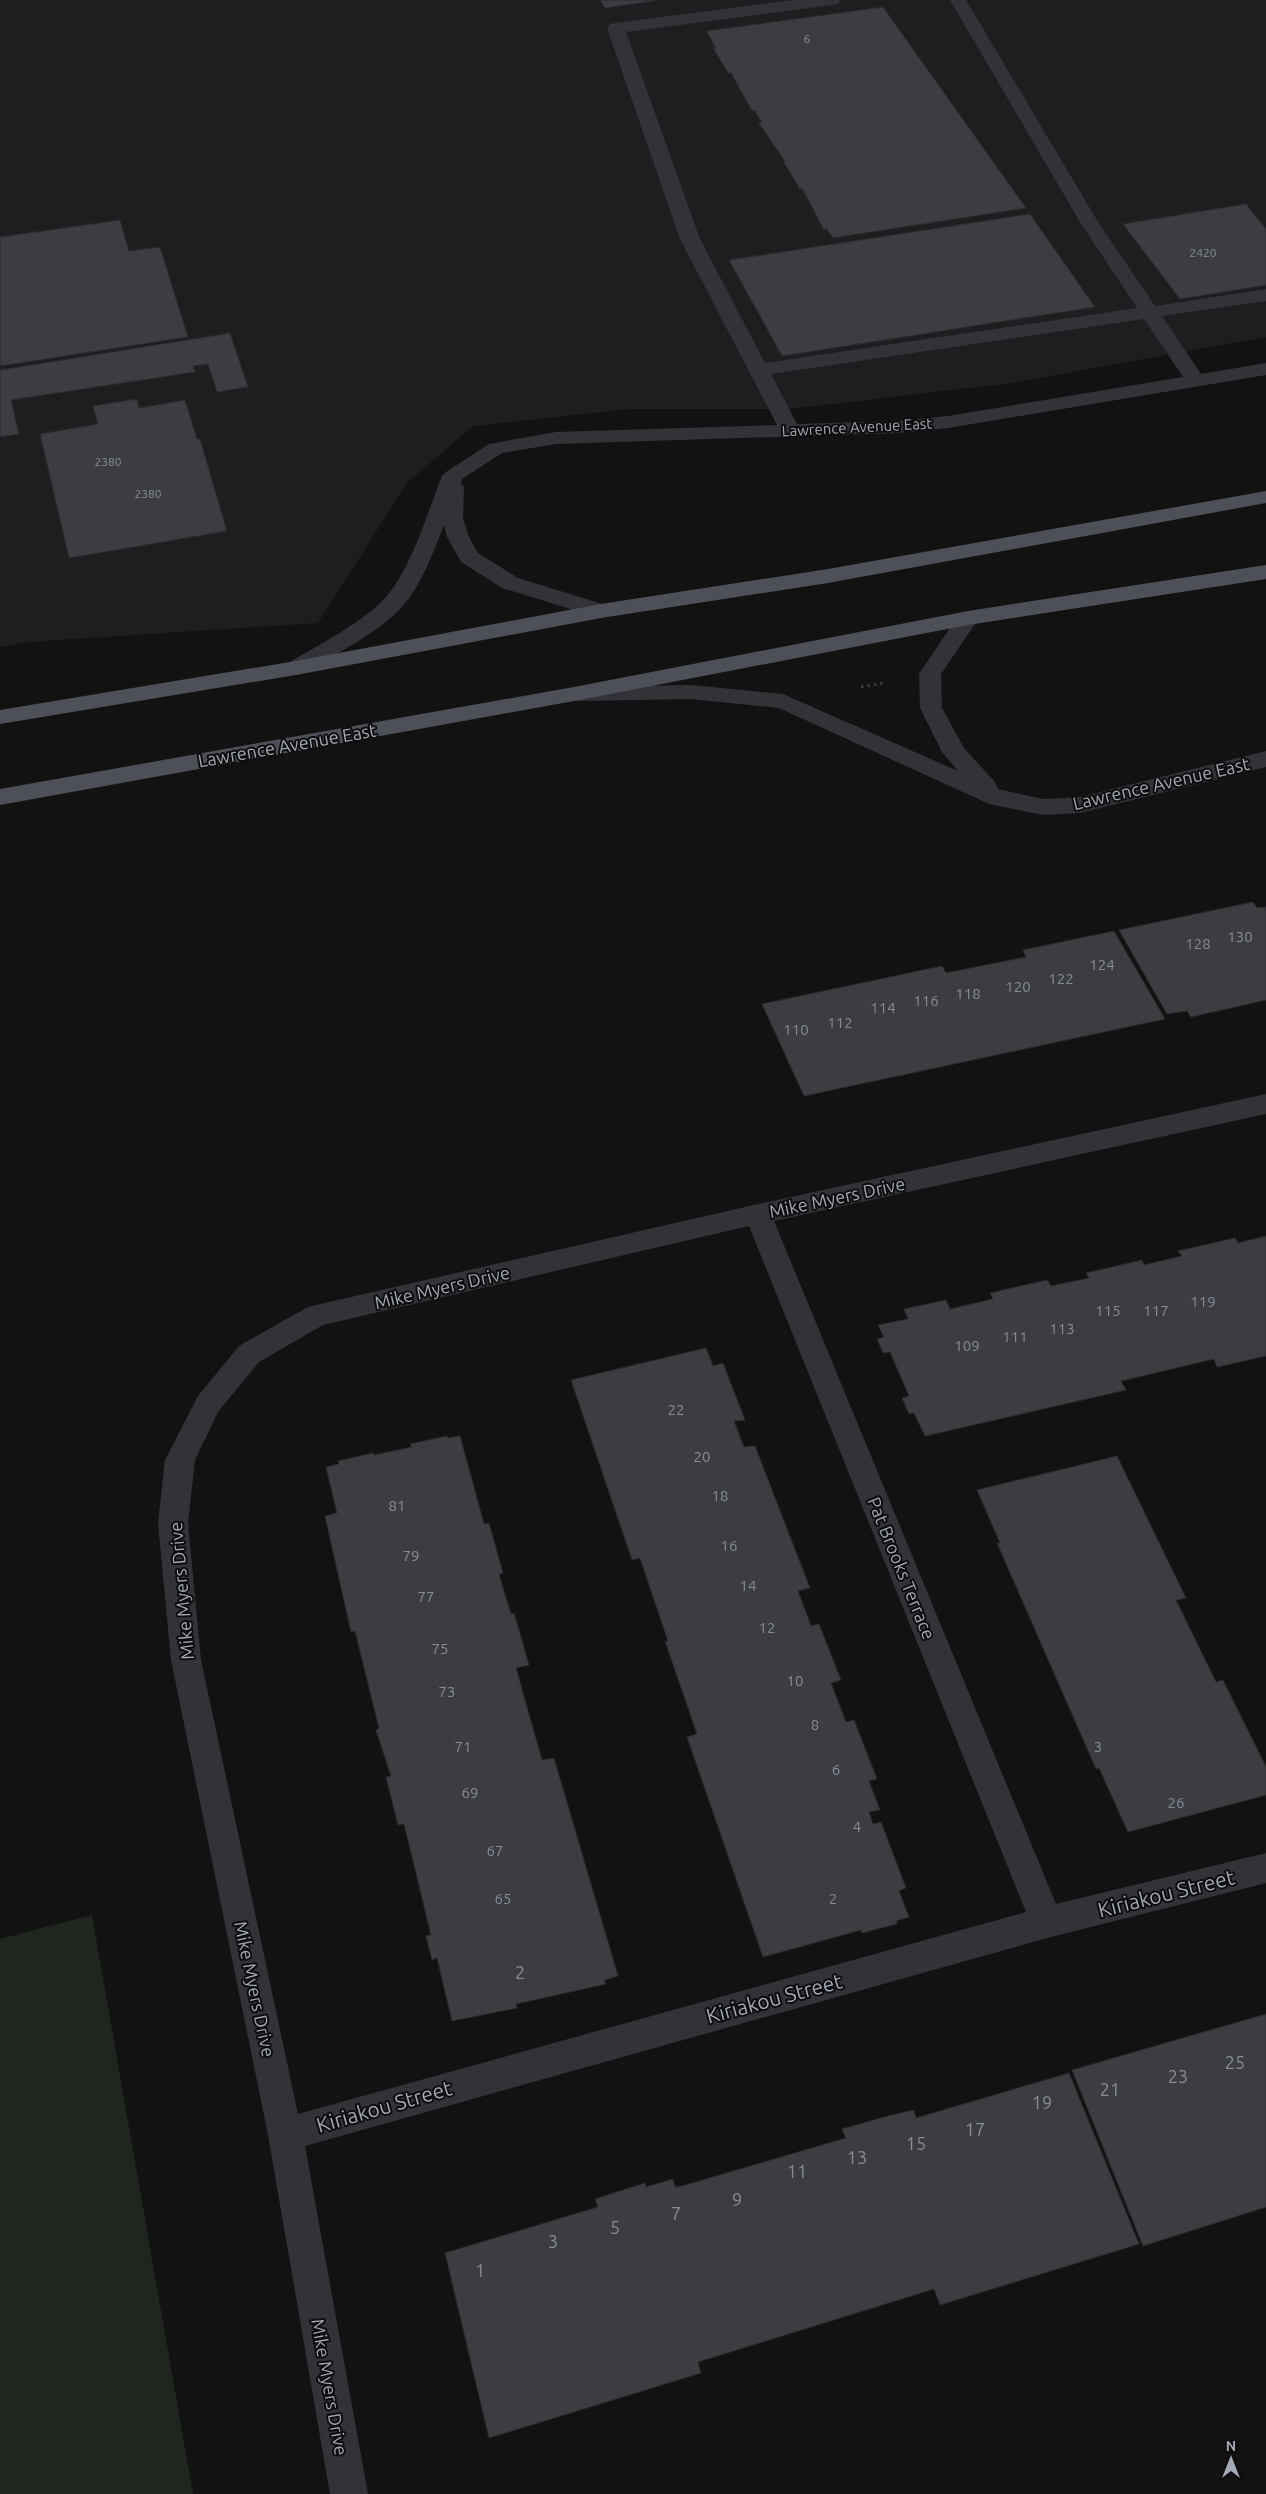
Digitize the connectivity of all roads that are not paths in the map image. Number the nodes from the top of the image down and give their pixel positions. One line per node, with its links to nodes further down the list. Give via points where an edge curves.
1 (832, 0): 6 (street, via 616,28 690,239)
2 (958, 0): 4 (street, via 1089,222)
3 (1266, 295): 4 (street)
4 (1151, 314): 6 (street); 7 (street)
5 (1266, 369): 7 (street, Lawrence Avenue East)
6 (759, 370): 8 (street)
7 (1196, 381): 8 (street, Lawrence Avenue East, via 948,422 900,427)
8 (790, 430): 9 (street, Lawrence Avenue East, via 556,438 496,448)
9 (453, 476): 12 (street, via 452,518 469,557 510,582); 14 (street, via 415,569 394,602 356,632)
10 (1266, 497): 12 (main road, via 828,576)
11 (1266, 572): 13 (main road, Lawrence Avenue East)
12 (601, 611): 14 (main road)
13 (968, 618): 15 (main road, Lawrence Avenue East); 19 (street, via 930,674 931,708 954,752)
14 (296, 668): 16 (main road)
15 (574, 694): 18 (main road, Lawrence Avenue East); 19 (street, Lawrence Avenue East, via 691,692 783,701)
16 (0, 717)
17 (1266, 759): 19 (street, Lawrence Avenue East, via 1080,805 1043,807)
18 (0, 797)
19 (997, 798)
20 (1266, 1104): 21 (street, Mike Myers Drive)
21 (758, 1214): 23 (street, Pat Brooks Terrace); 24 (street, Mike Myers Drive, via 316,1316 249,1354 208,1404 180,1460 173,1523 186,1660)
22 (1266, 1868): 23 (street, Kiriakou Street)
23 (1047, 1922): 24 (street, Kiriakou Street)
24 (285, 2135): 25 (street, Mike Myers Drive)
25 (349, 2494)

